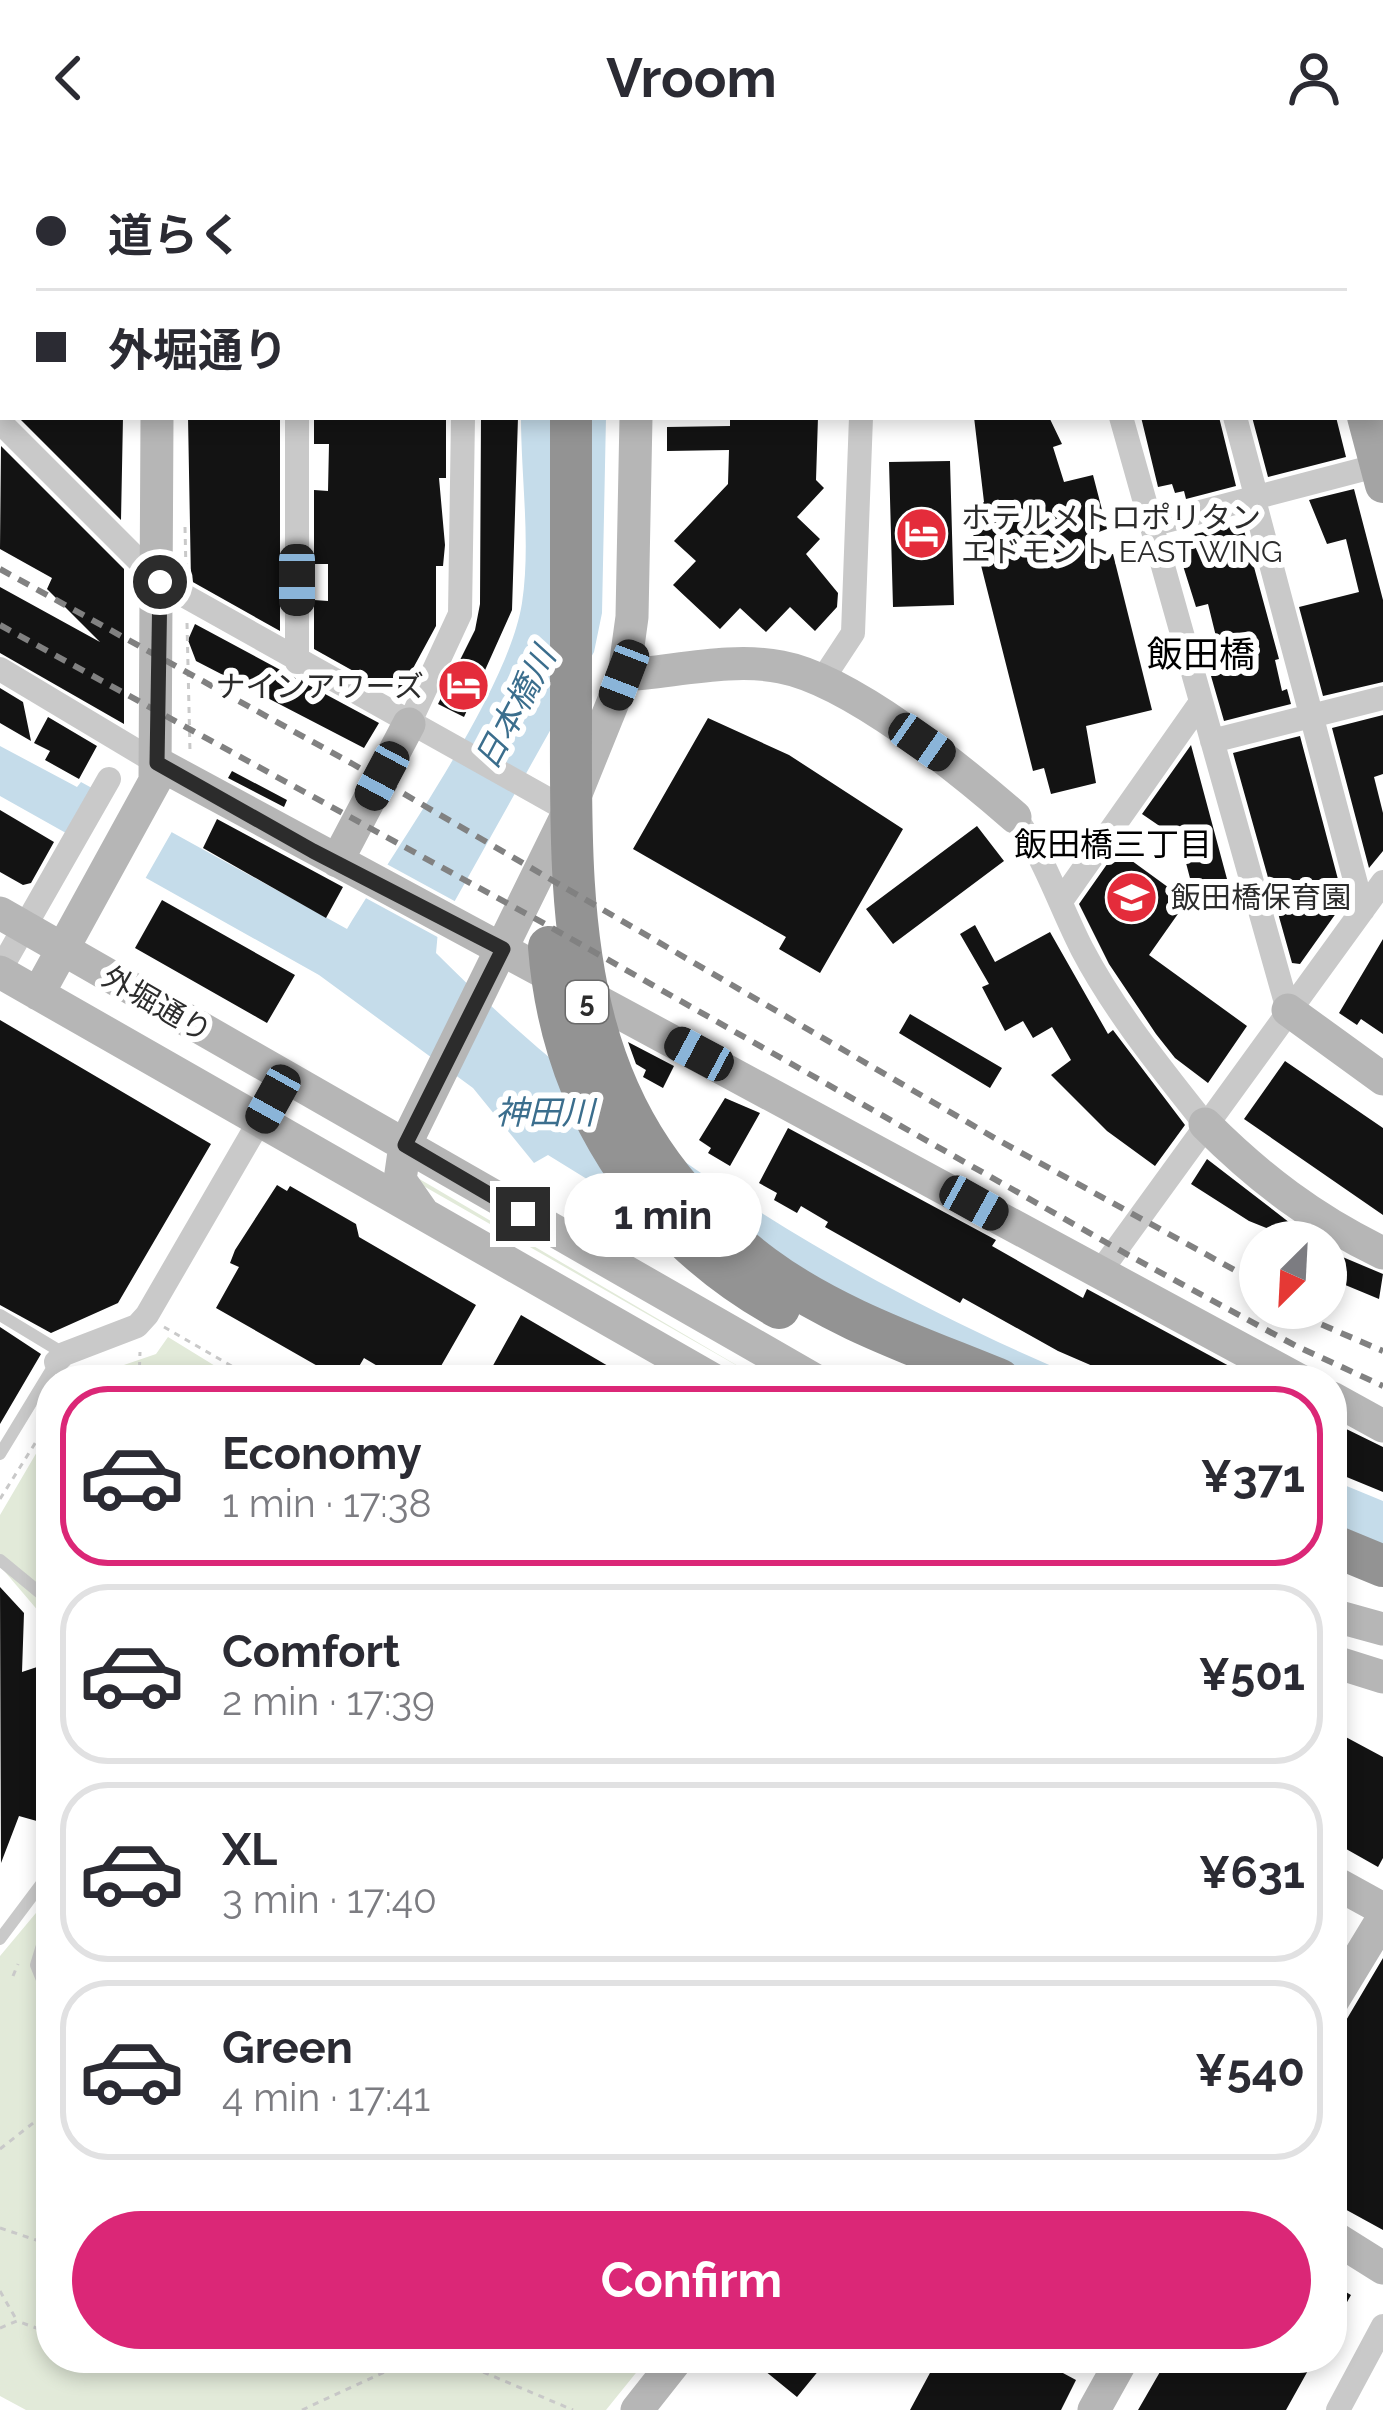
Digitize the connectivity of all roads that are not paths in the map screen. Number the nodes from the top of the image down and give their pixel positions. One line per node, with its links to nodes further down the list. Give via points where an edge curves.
1 (157, 420): 15 (street)
2 (297, 420): 16 (street)
3 (463, 420): 23 (street, via 460,614)
4 (546, 420): 53 (highway, 5, via 547,908 559,1011 584,1095 632,1182 708,1261 800,1319)
5 (571, 420): 54 (highway, 5, via 573,917 588,1005 615,1082 669,1172 766,1268)
6 (636, 420): 19 (street)
7 (861, 420): 17 (street, via 853,633)
8 (1122, 420): 14 (street)
9 (1236, 420): 13 (street)
10 (1366, 420): 12 (main road)
11 (0, 422): 15 (street)
12 (1381, 472): 13 (street)
13 (1256, 500): 14 (street); 22 (street)
14 (1151, 526): 21 (street)
15 (160, 582): 16 (street); 25 (street)
16 (297, 662): 23 (street)
17 (830, 668)
18 (0, 669): 25 (street)
19 (624, 675): 27 (street); 28 (street, via 763,664 798,671 922,742)
20 (1383, 698): 22 (street)
21 (1201, 702): 24 (street); 30 (street)
22 (1311, 716): 24 (street); 33 (street)
23 (409, 724): 27 (street); 29 (street)
24 (1212, 741): 39 (street)
25 (173, 761): 29 (street); 36 (street)
26 (109, 778): 37 (street)
27 (569, 811): 35 (street)
28 (1015, 817): 30 (street); 32 (street)
29 (337, 862): 35 (street)
30 (1082, 872): 32 (street)
31 (1383, 881): 33 (street)
32 (1061, 901): 43 (street, via 1117,1008)
33 (1363, 910): 39 (street)
34 (0, 913): 36 (street, 外堀通り)
35 (503, 949): 44 (street); 47 (street)
36 (63, 950): 38 (street); 40 (street, 外堀通り)
37 (0, 971): 38 (street, 外堀通り)
38 (38, 994): 42 (street, 外堀通り)
39 (1288, 1010): 41 (street); 43 (street)
40 (286, 1077): 42 (street); 44 (street, 外堀通り)
41 (1383, 1079)
42 (261, 1120): 45 (street, 外堀通り); 49 (street, via 147,1316)
43 (1205, 1124): 46 (street, via 1257,1178); 47 (street)
44 (405, 1145): 45 (street, via 400,1180); 52 (street, 外堀通り)
45 (423, 1213): 51 (street, 外堀通り)
46 (1383, 1253)
47 (1100, 1272): 55 (street)
48 (0, 1316): 49 (lane)
49 (60, 1358): 50 (lane)
50 (56, 1365)
51 (688, 1365)
52 (785, 1365)
53 (905, 1365)
54 (965, 1365)
55 (1271, 1365)
56 (36, 1396): 59 (lane)
57 (1347, 1406): 58 (street)
58 (1383, 1426)
59 (0, 1454)
60 (1347, 1523): 61 (highway)
61 (1383, 1538)
62 (1347, 1550): 64 (highway)
63 (0, 1560): 65 (lane)
64 (1383, 1566)
65 (36, 1590)
66 (1347, 1619): 67 (street)
67 (1383, 1629)
68 (1347, 1666): 69 (street)
69 (1383, 1677)
70 (1347, 1890): 72 (street)
71 (36, 1891): 73 (lane)
72 (1383, 1913): 74 (street)
73 (0, 1939)
74 (1347, 1976)
75 (1347, 2245): 76 (street)
76 (1383, 2268)
77 (1383, 2326): 82 (street)
78 (666, 2373): 80 (street)
79 (1115, 2373): 81 (street)
80 (637, 2410)
81 (1094, 2410)
82 (1338, 2410)

